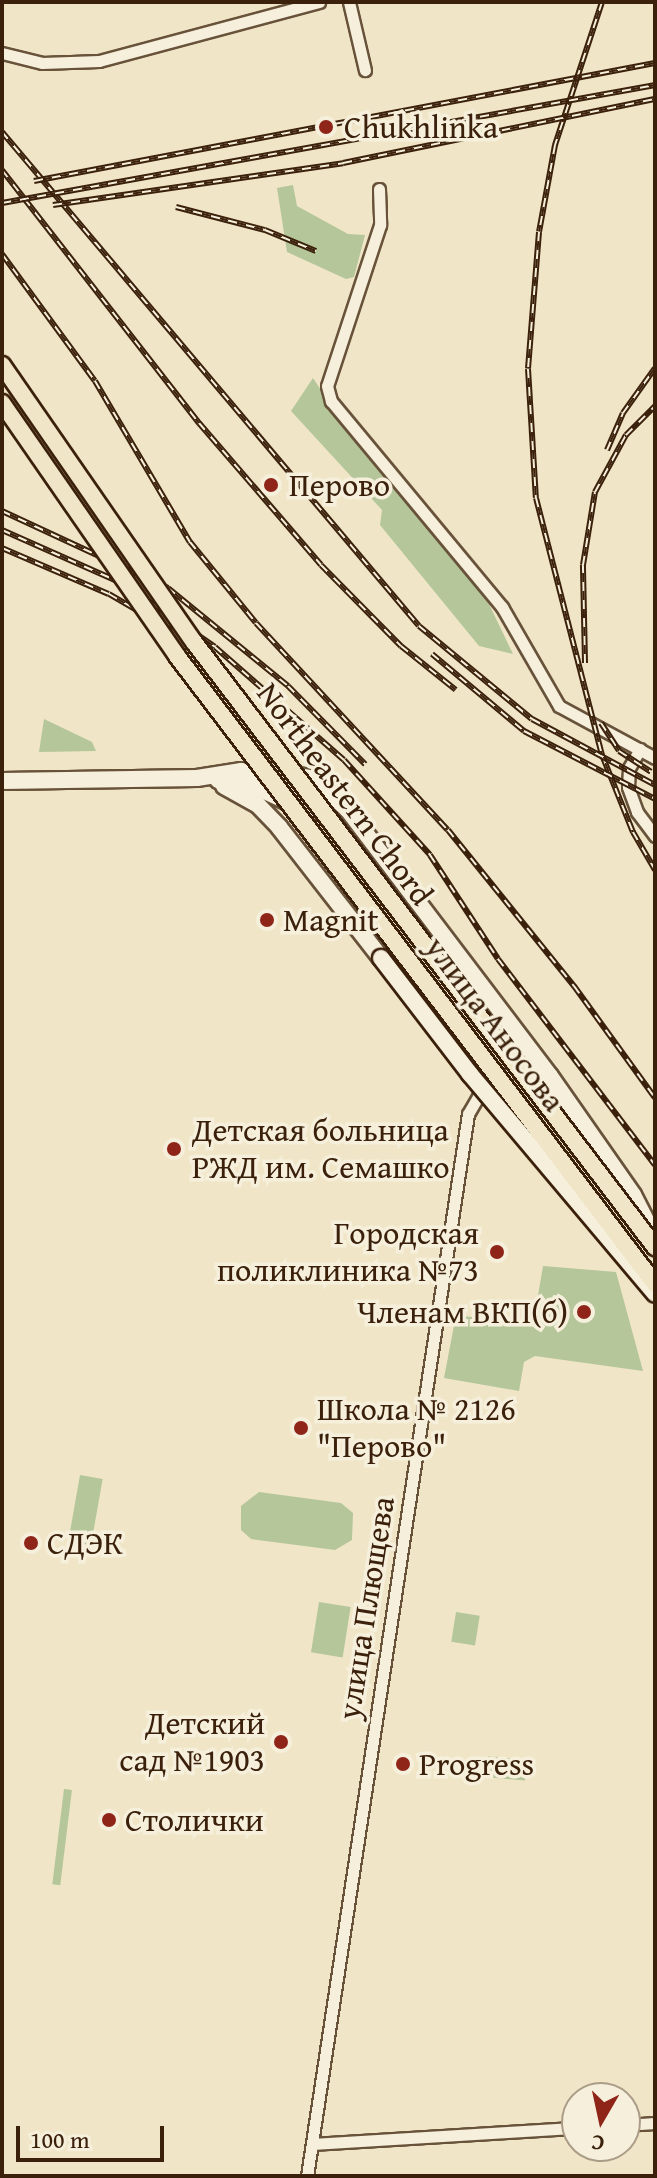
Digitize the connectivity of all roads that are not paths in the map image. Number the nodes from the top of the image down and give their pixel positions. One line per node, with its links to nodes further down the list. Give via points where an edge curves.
1 (319, 2): 3 (street, via 99,61 53,63)
2 (349, 2): 4 (street)
3 (2, 53)
4 (365, 70)
5 (379, 189): 8 (street, via 380,225 329,381 331,401 502,607 559,706)
6 (2, 365): 16 (main road, Northeastern Chord, bridge, via 194,642)
7 (2, 403): 18 (main road, Northeastern Chord, bridge, via 177,656)
8 (640, 749): 9 (street); 13 (street, via 629,768 628,787 637,812)
9 (655, 758)
10 (241, 771): 11 (street); 14 (street, улица Аносова, via 275,781 311,804); 15 (street, via 280,770 325,786 550,1076 633,1195)
11 (204, 779): 12 (street); 14 (street, улица Аносова, via 256,787 301,813); 19 (street, bridge, via 264,810 479,1086)
12 (2, 781)
13 (655, 836)
14 (508, 1074): 17 (street, улица Аносова); 18 (street, улица Аносова); 21 (street, улица Плющева, via 478,1097 468,1114)
15 (655, 1238)
16 (655, 1247)
17 (655, 1254)
18 (655, 1283)
19 (655, 1294)
20 (561, 2129): 21 (street)
21 (312, 2144): 22 (street, улица Плющева)
22 (307, 2176)

